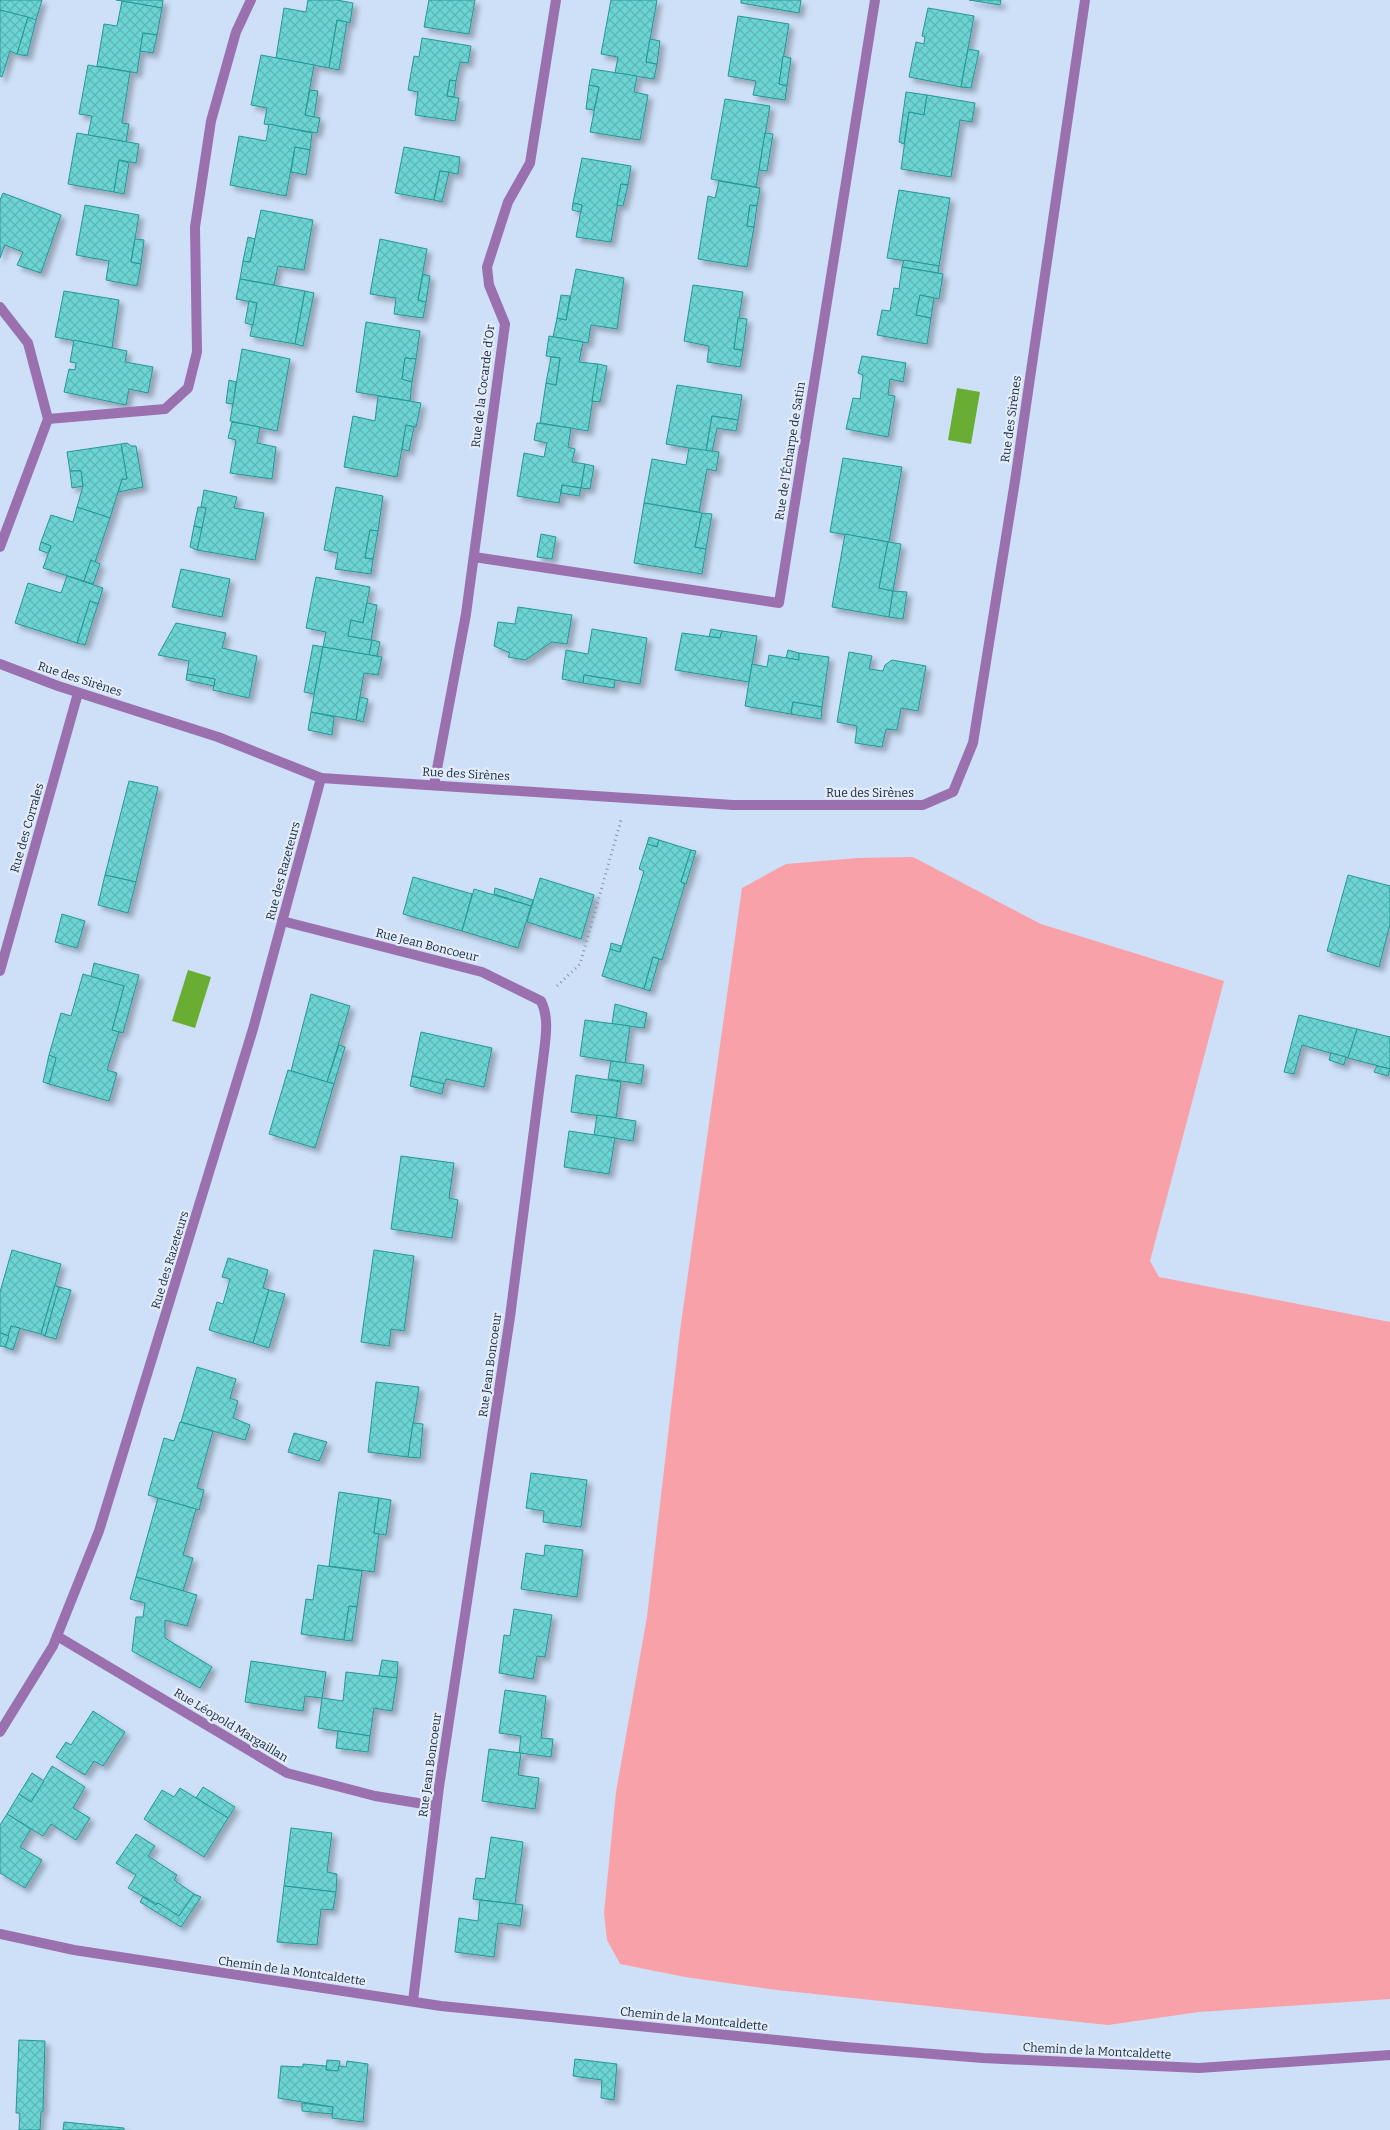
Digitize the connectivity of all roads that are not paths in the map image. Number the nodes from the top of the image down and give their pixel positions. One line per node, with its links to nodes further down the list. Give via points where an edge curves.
1 (251, 0): 6 (street, via 236,32 212,121 195,228 197,352 188,388 165,409)
2 (556, 0): 8 (street, Rue de la Cocarde d'Or, via 530,163 508,202 487,266 490,285 505,324)
3 (875, 0): 8 (street, Rue de l'Écharpe de Satin, via 779,603)
4 (1085, 0): 12 (street, Rue des Sirènes, via 973,743 953,792 923,805 732,805)
5 (0, 307): 6 (street, via 28,343)
6 (48, 418): 7 (street)
7 (0, 547)
8 (474, 557): 12 (street, Rue de la Cocarde d'Or)
9 (0, 664): 10 (street, Rue des Sirènes)
10 (78, 692): 11 (street, Rue des Sirènes, via 218,737); 14 (street, Rue des Corrales)
11 (322, 778): 12 (street, Rue des Sirènes); 13 (street, Rue des Razeteurs)
12 (434, 785)
13 (282, 921): 15 (street, Rue des Razeteurs, via 189,1241 99,1531); 17 (street, Rue Jean Boncoeur, via 482,972 542,1001 546,1025 543,1060 508,1327)
14 (0, 971)
15 (57, 1636): 16 (street, Rue des Razeteurs); 17 (street, Rue Léopold Margaillan, via 287,1773 375,1796)
16 (0, 1732)
17 (436, 1806): 19 (street, Rue Jean Boncoeur)
18 (0, 1934): 19 (street, Chemin de la Montcaldette, via 74,1950)
19 (413, 2001): 20 (street, Chemin de la Montcaldette, via 845,2047 983,2058 1199,2068)
20 (1390, 2055)

